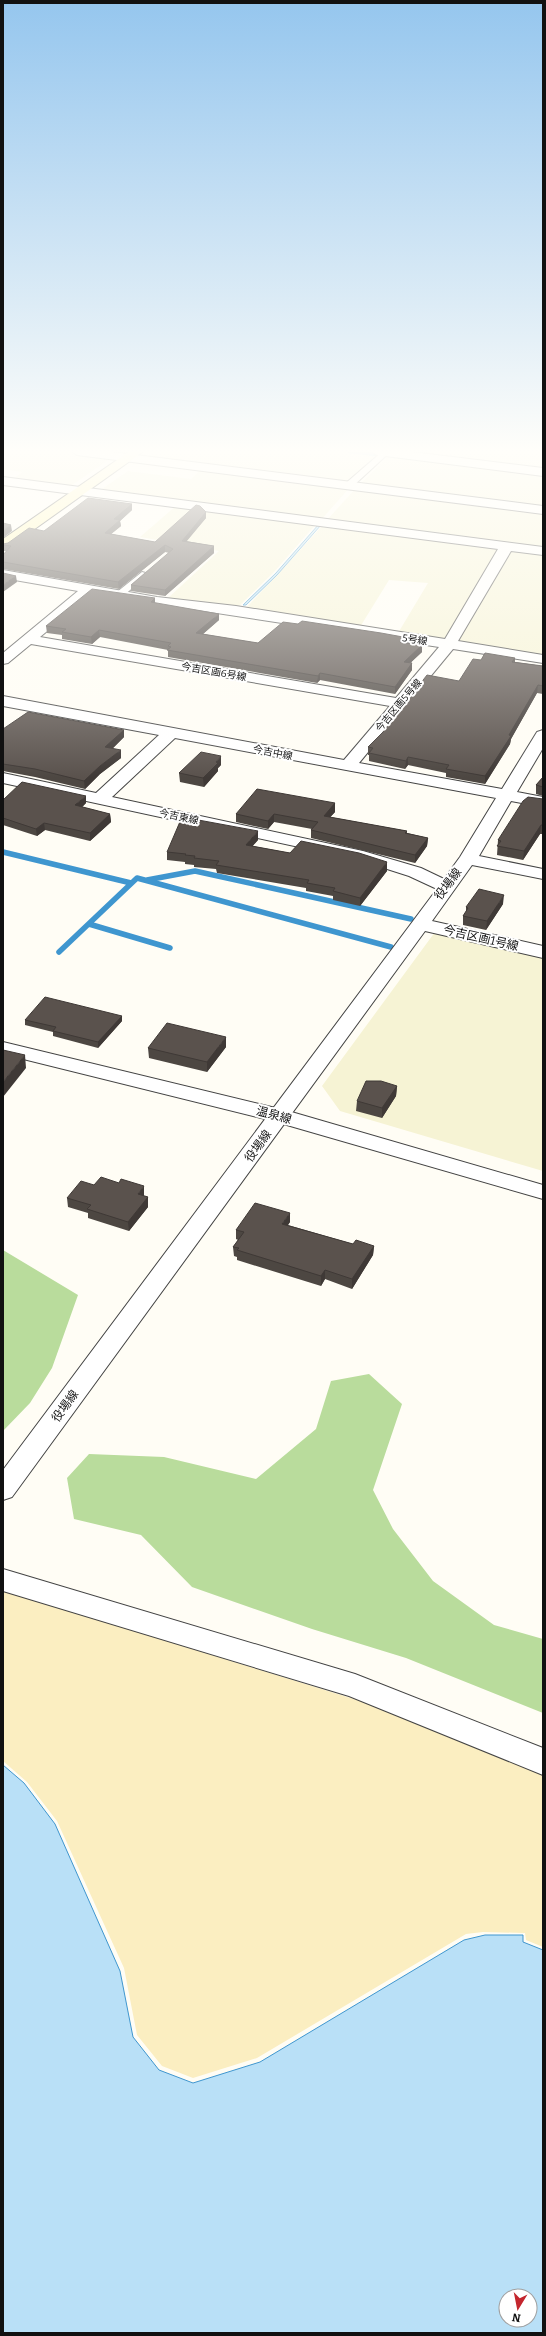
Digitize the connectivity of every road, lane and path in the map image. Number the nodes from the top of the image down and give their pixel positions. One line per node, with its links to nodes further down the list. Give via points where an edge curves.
1 (499, 560): 7 (street, 今吉区画5号線)
2 (150, 569): 5 (lane)
3 (3, 574): 4 (street, 5号線)
4 (90, 588): 5 (street, 5号線); 6 (street)
5 (120, 594): 7 (street, 5号線)
6 (29, 639): 9 (street); 11 (street, 今吉区画6号線)
7 (449, 644): 8 (street, 5号線); 11 (street, 今吉区画5号線)
8 (543, 659)
9 (3, 660)
10 (3, 701): 12 (street, 今吉中線)
11 (400, 703): 14 (street, 今吉区画5号線)
12 (172, 732): 14 (street, 今吉中線); 17 (street)
13 (543, 735): 16 (street, 役場線)
14 (348, 766): 16 (street, 今吉中線)
15 (3, 778): 17 (street, 今吉東線)
16 (508, 796): 18 (street, 今吉中線); 19 (street, 役場線)
17 (100, 799): 21 (street, 今吉東線, via 363,856 415,872)
18 (543, 802)
19 (468, 858): 20 (street); 21 (street, 役場線)
20 (543, 874)
21 (446, 886): 22 (street, 役場線)
22 (420, 924): 23 (street, 今吉区画1号線); 25 (street, 役場線)
23 (543, 952)
24 (3, 1048): 25 (street, 温泉線)
25 (280, 1116): 26 (street, 温泉線); 27 (street, 役場線)
26 (543, 1192)
27 (3, 1490)
28 (3, 1580): 29 (street, via 355,1686)
29 (543, 1762)

